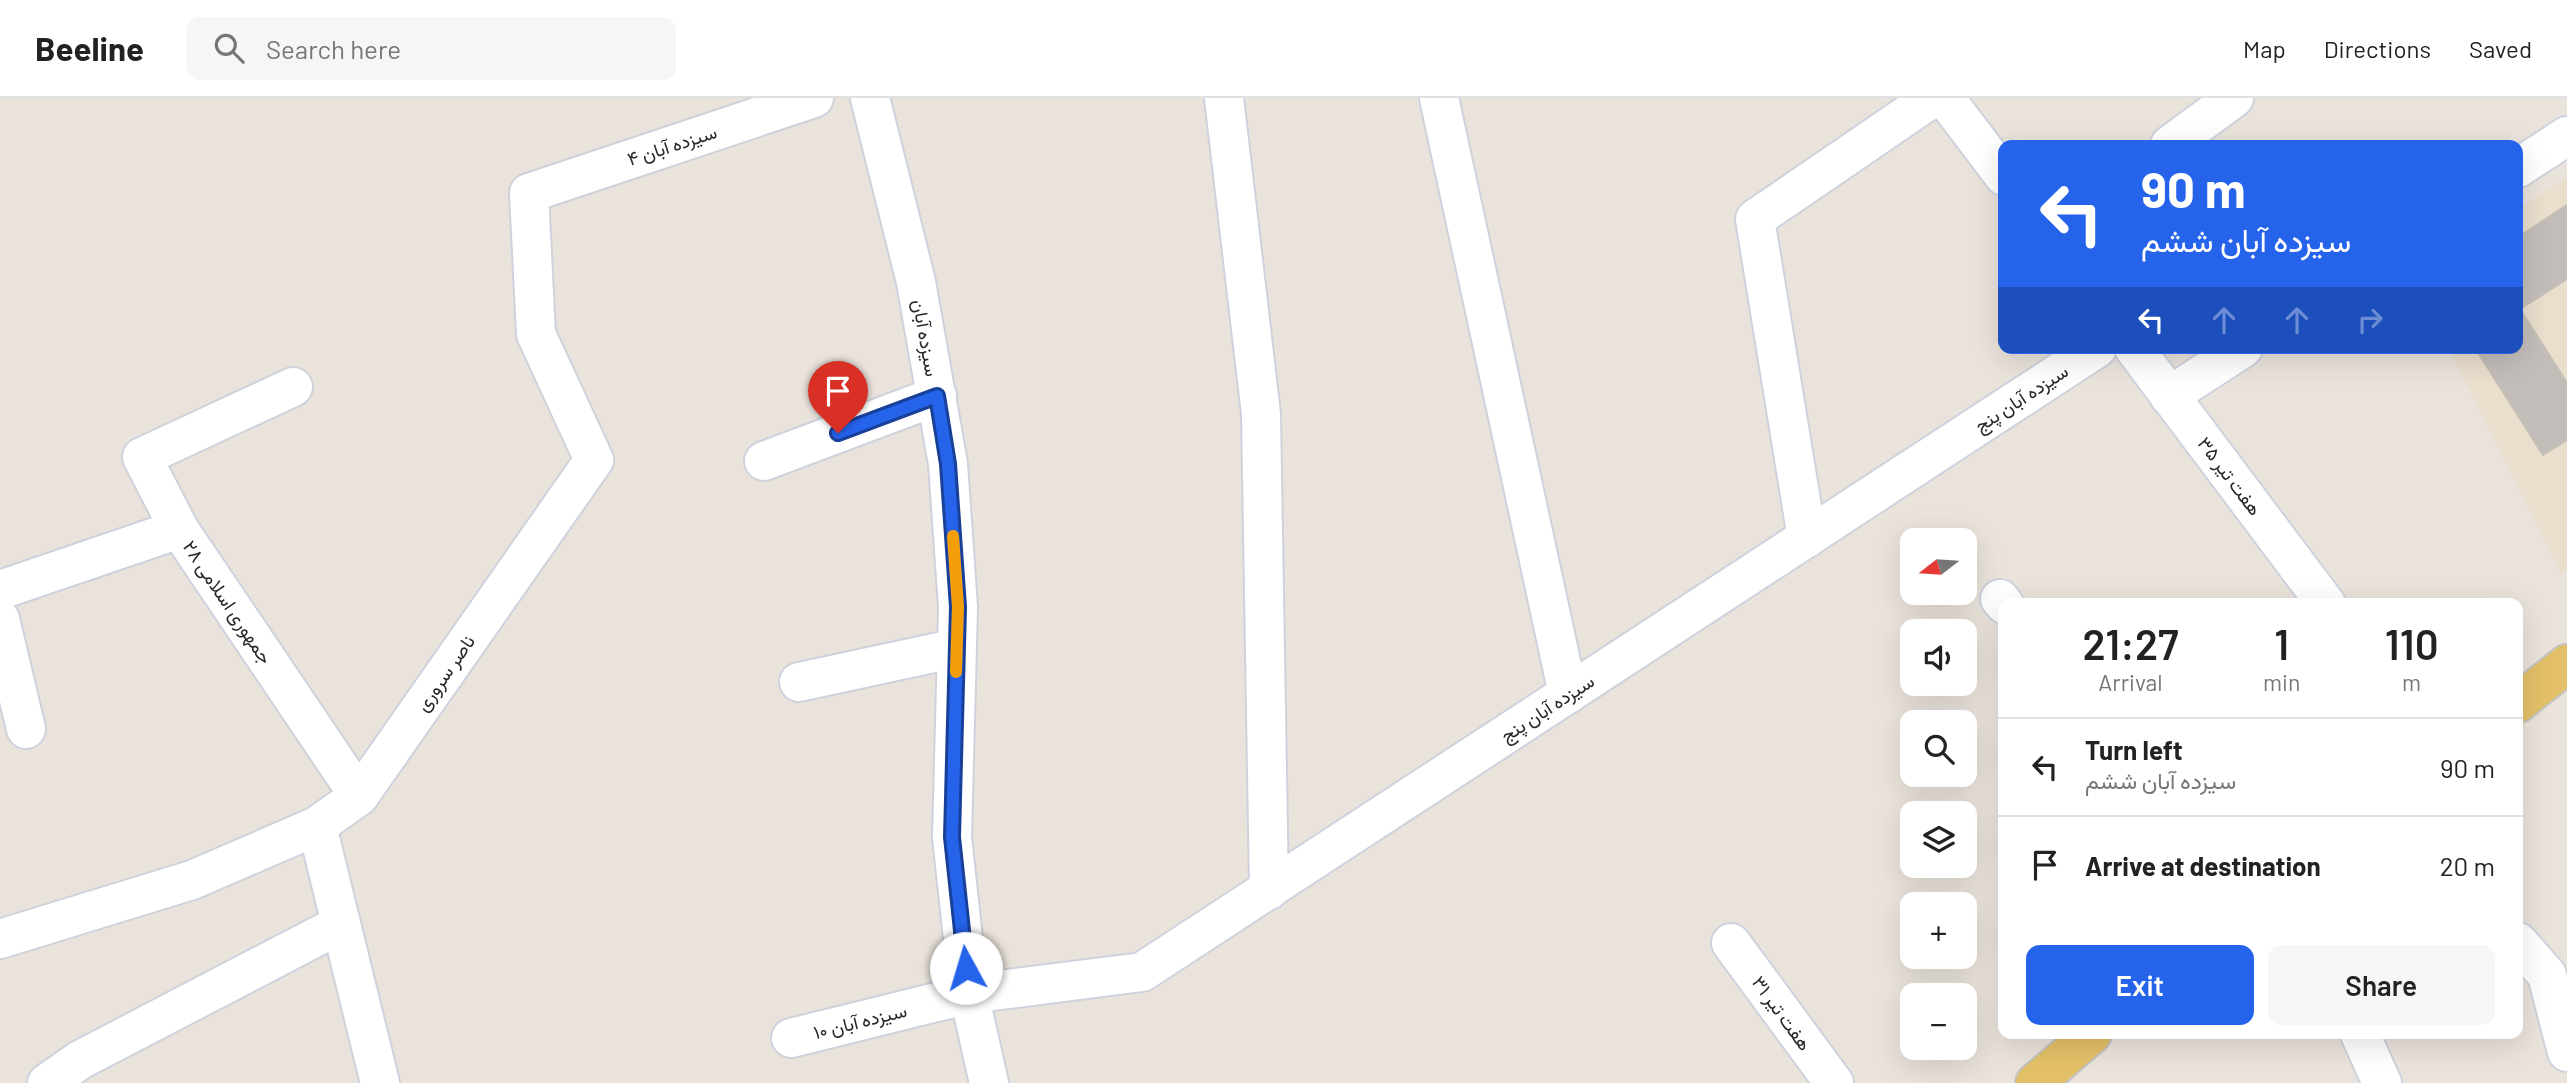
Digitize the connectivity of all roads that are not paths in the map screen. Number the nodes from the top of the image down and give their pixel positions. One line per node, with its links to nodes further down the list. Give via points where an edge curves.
1 (814, 98): 12 (street, سیزده آبان ۴)
2 (870, 98): 17 (street, سیزده آبان, via 916,282)
3 (1224, 98): 33 (street, via 1261,414)
4 (1439, 98): 28 (street)
5 (1931, 98): 21 (street, via 1755,219)
6 (1945, 98): 11 (street)
7 (2234, 98): 9 (street)
8 (2567, 136): 10 (street)
9 (2177, 140)
10 (2523, 165)
11 (1998, 168)
12 (530, 193): 31 (street, ناصر سروری, via 536,334 594,460)
13 (2088, 354): 21 (street, سیزده آبان پنج)
14 (2138, 354): 18 (street, هفت تیر ۳۵)
15 (2233, 354): 18 (street)
16 (293, 387): 20 (street, via 142,457)
17 (937, 396): 19 (street); 25 (street, سیزده آبان, via 948,464)
18 (2169, 396): 23 (street, هفت تیر ۳۵)
19 (764, 461)
20 (179, 529): 22 (street, جمهوری اسلامی ۲۸); 31 (street, جمهوری اسلامی ۲۸)
21 (1807, 538): 28 (street, سیزده آبان پنج)
22 (0, 590)
23 (2321, 598)
24 (0, 619): 30 (street)
25 (957, 648): 27 (street); 38 (street, سیزده آبان, via 952,837)
26 (2567, 664): 29 (main road)
27 (799, 682)
28 (1568, 694): 33 (street, سیزده آبان پنج)
29 (2523, 699)
30 (26, 729)
31 (359, 796): 32 (street, ناصر سروری)
32 (317, 826): 34 (street); 35 (street, ناصر سروری, via 192,880)
33 (1269, 890): 38 (street, سیزده آبان پنج, via 1142,972)
34 (341, 924): 43 (street, via 80,1060); 44 (street)
35 (0, 939)
36 (1731, 943): 46 (street, هفت تیر ۳۱)
37 (2523, 948): 42 (street, via 2547,975)
38 (969, 993): 39 (street, سیزده آبان ۱۰); 45 (street, سیزده آبان)
39 (791, 1038)
40 (2086, 1039): 47 (main road)
41 (2362, 1039): 48 (street)
42 (2567, 1052)
43 (47, 1083)
44 (380, 1083)
45 (989, 1083)
46 (1833, 1083)
47 (2035, 1083)
48 (2382, 1083)

